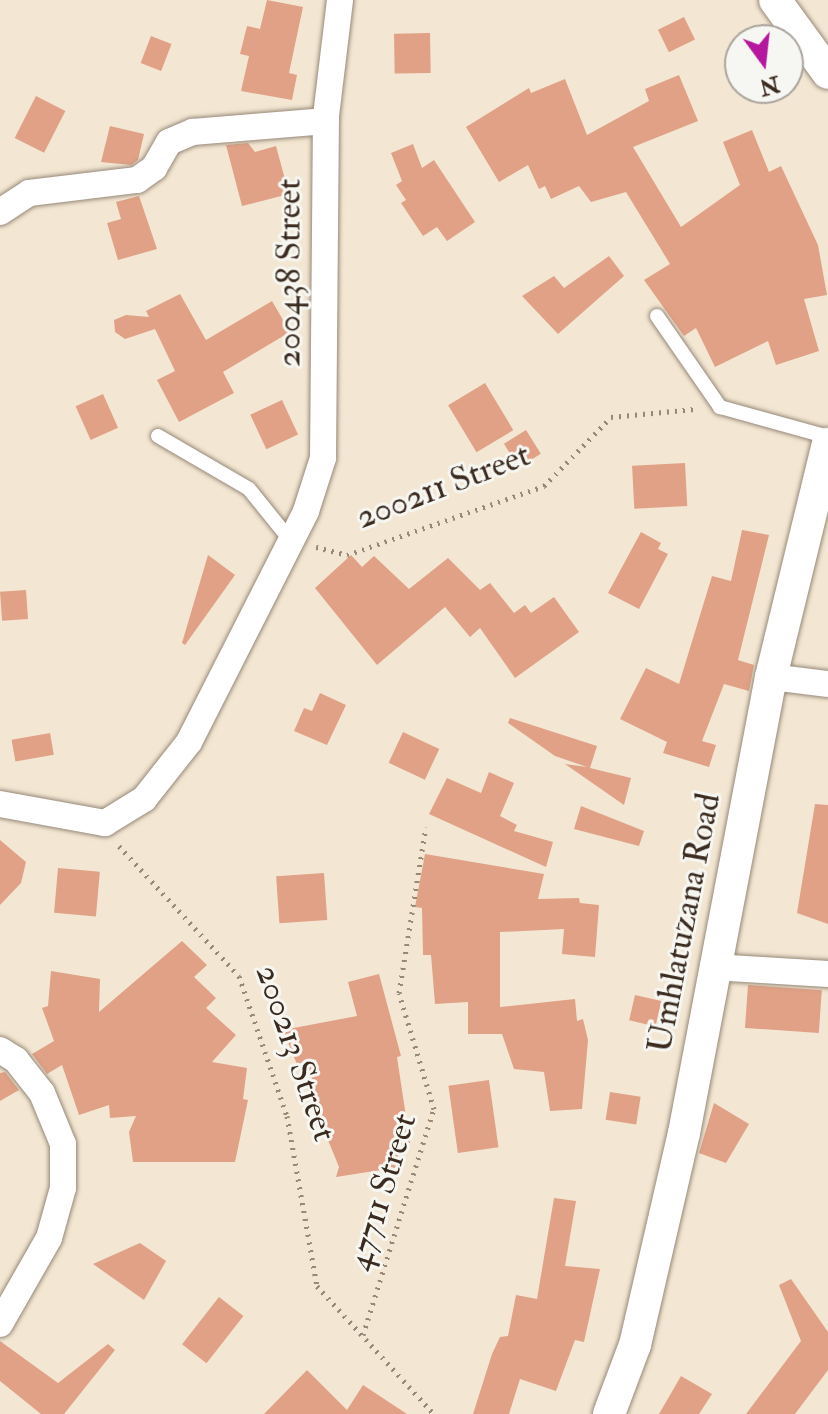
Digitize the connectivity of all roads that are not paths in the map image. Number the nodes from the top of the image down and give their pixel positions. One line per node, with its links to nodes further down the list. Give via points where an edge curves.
1 (340, 0): 4 (street, 200438 Street)
2 (775, 0): 3 (street)
3 (828, 73)
4 (326, 121): 5 (street, via 193,132 169,142 154,168 137,180 29,193); 10 (street, 200438 Street, via 323,458)
5 (0, 212)
6 (657, 316): 8 (lane, via 720,407)
7 (158, 436): 10 (lane, via 249,489)
8 (828, 437)
9 (828, 444): 11 (street, Umhlatuzana Road)
10 (291, 541): 13 (street, 200438 Street, via 189,742 144,799 105,823)
11 (771, 677): 12 (street); 14 (street, Umhlatuzana Road)
12 (828, 684)
13 (0, 804)
14 (713, 967): 15 (street); 18 (street, Umhlatuzana Road, via 684,1133 635,1345)
15 (828, 974)
16 (0, 1050): 17 (street, via 16,1060 42,1093 63,1144 63,1188 49,1238)
17 (0, 1324)
18 (609, 1414)

